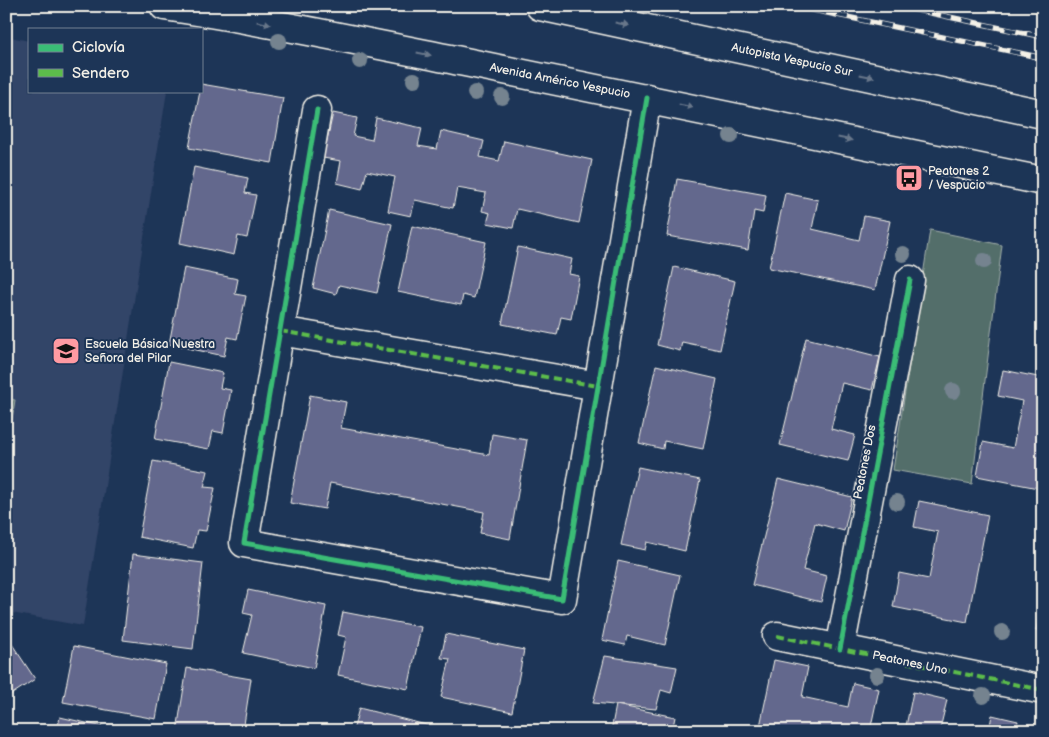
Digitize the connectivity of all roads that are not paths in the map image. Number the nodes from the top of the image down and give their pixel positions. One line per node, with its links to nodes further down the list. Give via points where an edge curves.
1 (164, 6): 3 (main road, Avenida Américo Vespucio, one-way to 3)
2 (540, 6): 5 (main road, Autopista Vespucio Sur, one-way to 5)
3 (647, 98): 6 (main road, Avenida Américo Vespucio, one-way to 6); 9 (main road)
4 (317, 110): 8 (main road)
5 (1043, 114)
6 (1043, 181)
7 (910, 280): 11 (main road, Peatones Dos)
8 (280, 331): 9 (main road); 9 (main road, via 244,543 562,599)
9 (598, 386)
10 (777, 636): 11 (main road, Peatones Uno)
11 (840, 649): 12 (main road, Peatones Uno)
12 (1043, 690)

